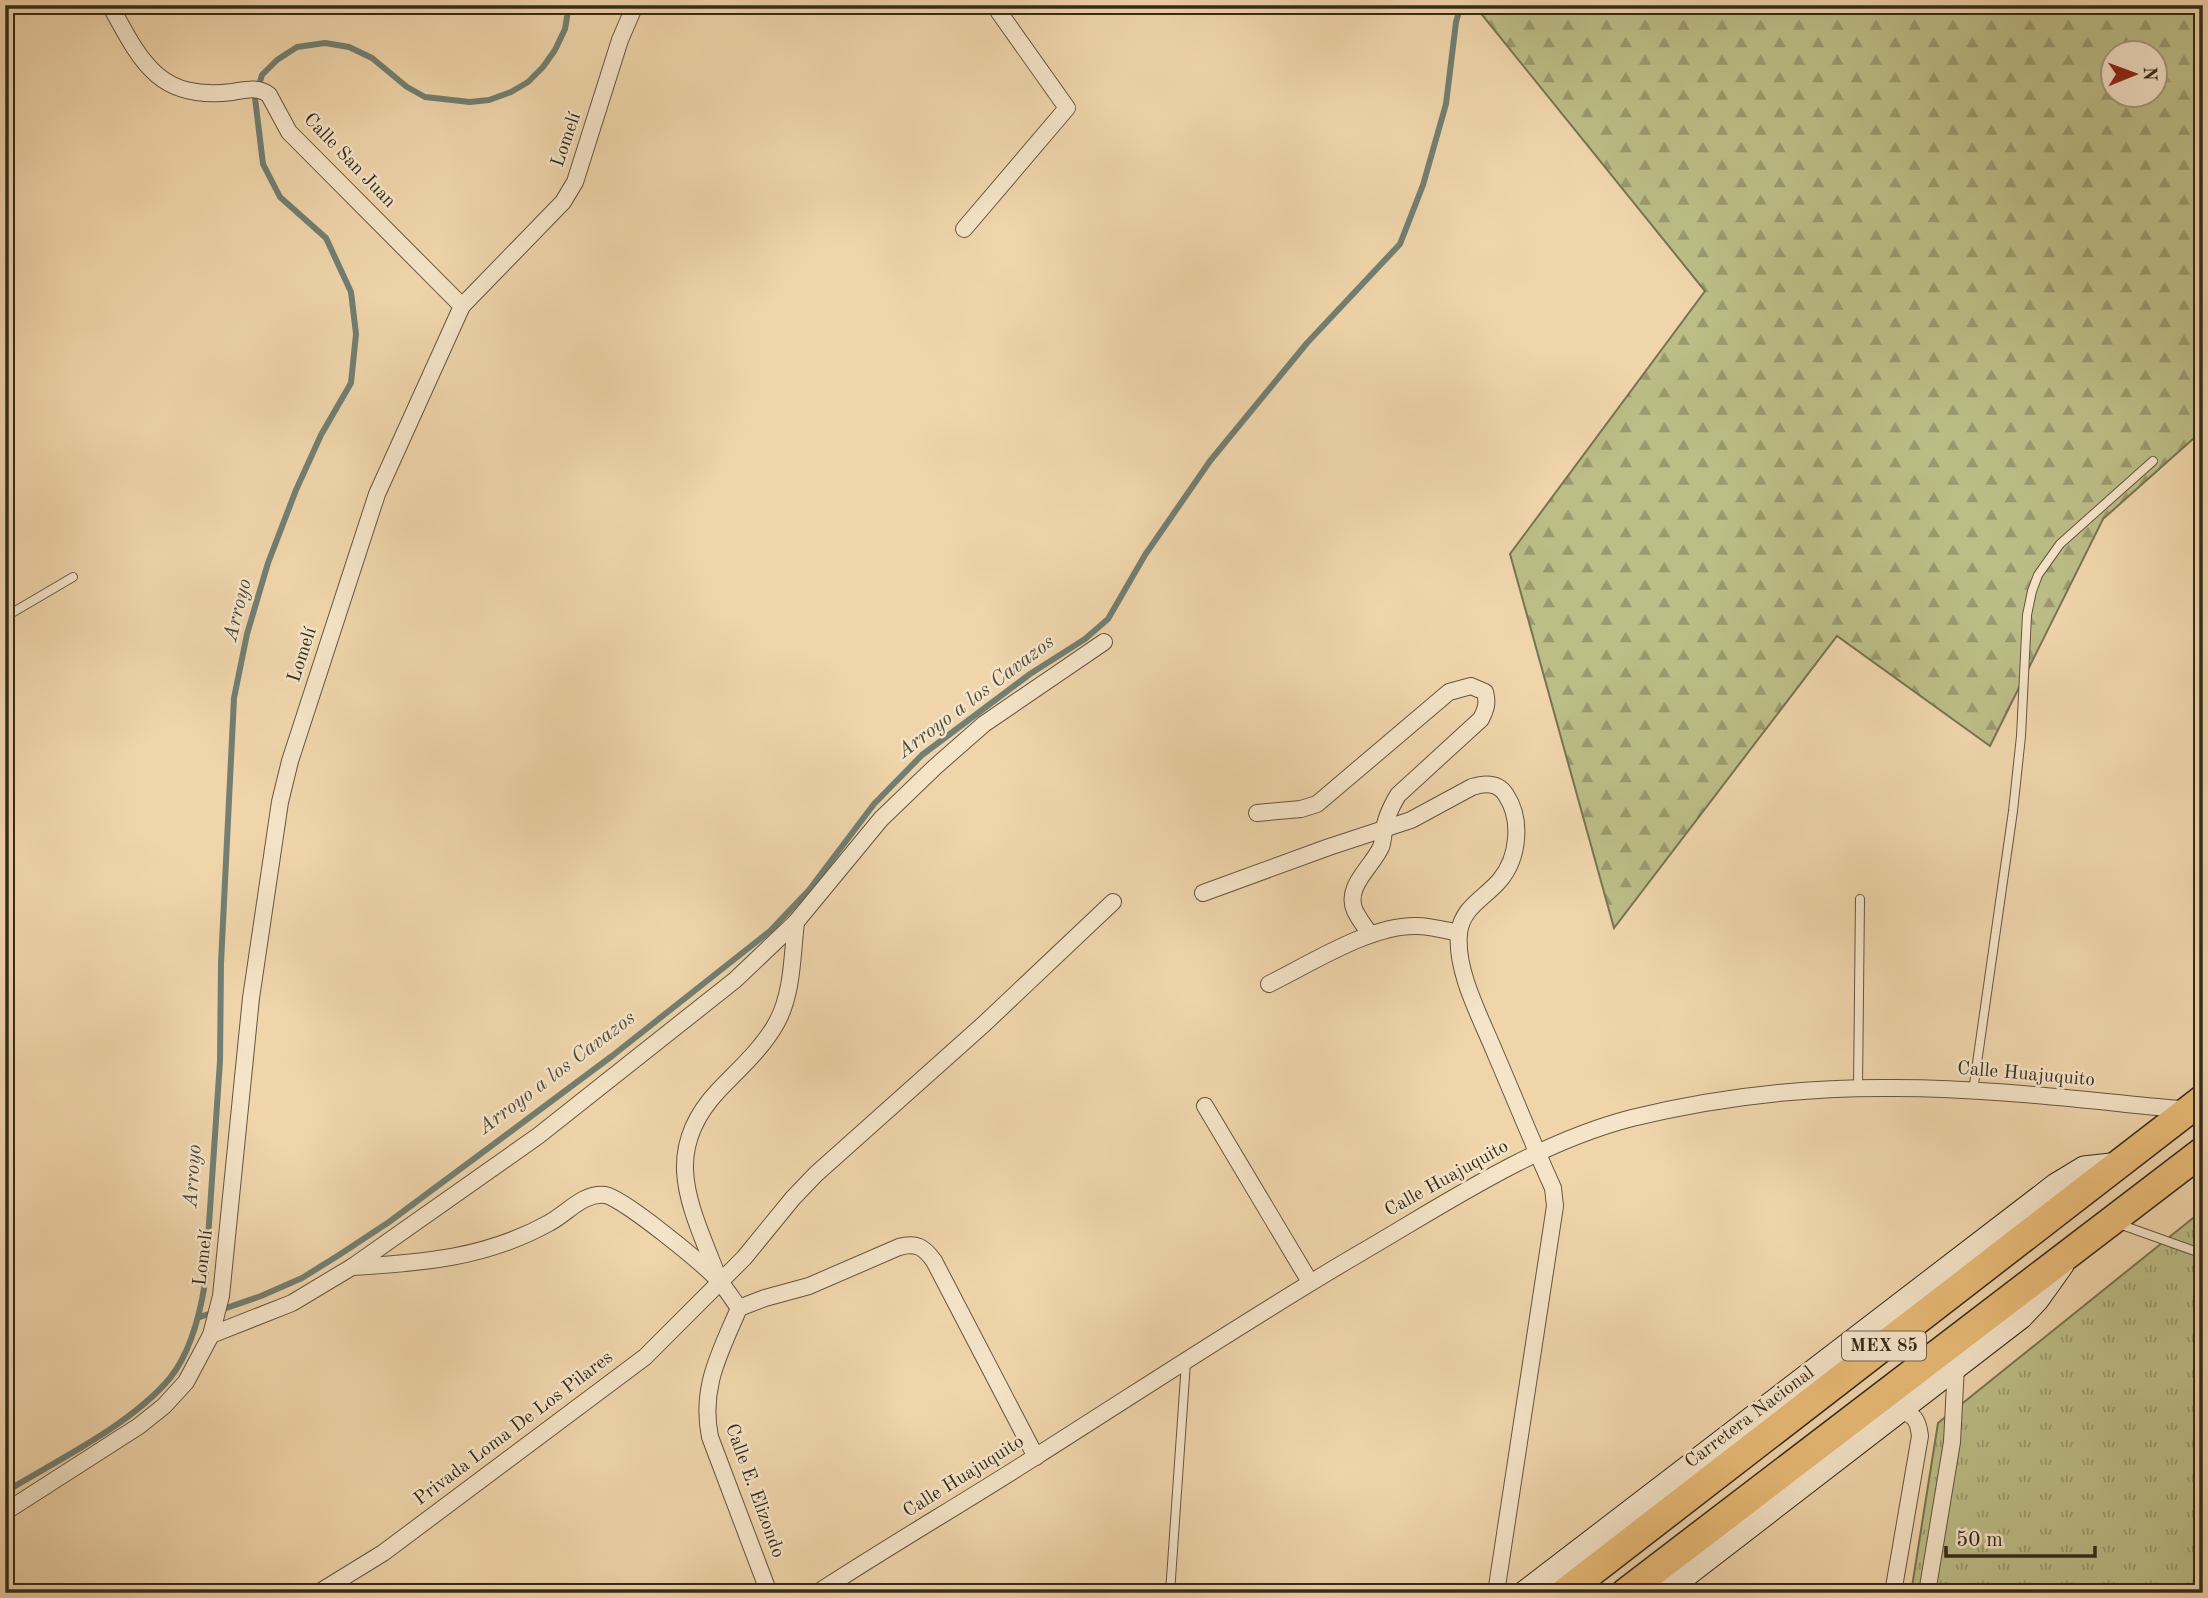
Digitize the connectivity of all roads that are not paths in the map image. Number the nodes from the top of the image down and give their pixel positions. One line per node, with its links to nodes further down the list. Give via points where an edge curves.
1 (110, 5): 5 (street, Calle San Juan, via 147,66 161,80 197,91 259,90 273,100 289,132)
2 (635, 5): 5 (street, Lomelí, via 575,182 563,202)
3 (994, 5): 4 (street, via 1067,108)
4 (964, 229)
5 (462, 306): 33 (street, Lomelí, via 377,494 290,761 251,998 221,1296)
6 (2153, 461): 20 (lane, via 2060,544 2032,591 2013,811)
7 (73, 577): 8 (lane)
8 (5, 617)
9 (1104, 642): 15 (street, via 984,724 935,767 881,819)
10 (1257, 813): 11 (street, via 1317,804 1449,692 1471,686 1485,692 1486,709 1480,719 1398,795)
11 (1384, 828): 12 (street); 16 (street, via 1429,811 1472,787 1496,785 1504,791 1517,824 1509,866 1462,918); 17 (street, via 1382,844 1357,882 1353,897 1354,909)
12 (1203, 894)
13 (1860, 899): 19 (lane)
14 (1113, 902): 30 (street, Privada Loma De Los Pilares, via 816,1174)
15 (796, 922): 29 (street, via 735,980 538,1136); 30 (street, via 787,994 778,1020 764,1042 703,1108 685,1148 687,1196)
16 (1459, 933): 17 (street, via 1417,926); 24 (street, via 1470,992)
17 (1370, 934): 18 (street)
18 (1269, 984)
19 (1858, 1088): 20 (street, Calle Huajuquito); 24 (street, Calle Huajuquito, via 1764,1094 1695,1105 1631,1118)
20 (1973, 1091): 21 (street, Calle Huajuquito)
21 (2196, 1104): 25 (highway, Carretera Nacional / MEX 85)
22 (1205, 1106): 31 (street)
23 (2203, 1151): 26 (highway, MEX 85)
24 (1538, 1153): 31 (street, Calle Huajuquito); 43 (street, via 1553,1188 1555,1206)
25 (2120, 1164): 44 (main road, Carretera Nacional / MEX 85, via 2084,1168 2056,1185); 45 (highway, Carretera Nacional / MEX 85)
26 (2109, 1221): 27 (highway, MEX 85); 28 (lane)
27 (2073, 1249): 35 (main road, MEX 85, via 2037,1300); 46 (highway, MEX 85)
28 (2203, 1254)
29 (352, 1267): 30 (street, via 429,1262 469,1254 516,1240 591,1196 605,1195 643,1216); 33 (street, via 292,1303)
30 (720, 1282): 32 (street); 39 (street, Privada Loma De Los Pilares, via 645,1357 383,1553)
31 (1310, 1282): 34 (street, Calle Huajuquito)
32 (739, 1308): 37 (street, via 809,1286 899,1247 922,1248 934,1261); 40 (street, Calle E. Elizondo, via 707,1389 706,1420)
33 (211, 1335): 38 (street, Lomelí, via 186,1382 164,1406)
34 (1186, 1360): 37 (street, Calle Huajuquito); 42 (lane)
35 (1956, 1366): 36 (main road, MEX 85); 49 (street, via 1951,1456)
36 (1898, 1411): 47 (main road, MEX 85); 48 (street, via 1909,1413 1918,1422 1920,1436)
37 (1036, 1457): 41 (street, Calle Huajuquito)
38 (5, 1512)
39 (318, 1593)
40 (769, 1593)
41 (817, 1593)
42 (1170, 1593)
43 (1496, 1593)
44 (1524, 1593)
45 (1564, 1593)
46 (1625, 1593)
47 (1663, 1593)
48 (1893, 1593)
49 (1927, 1593)

